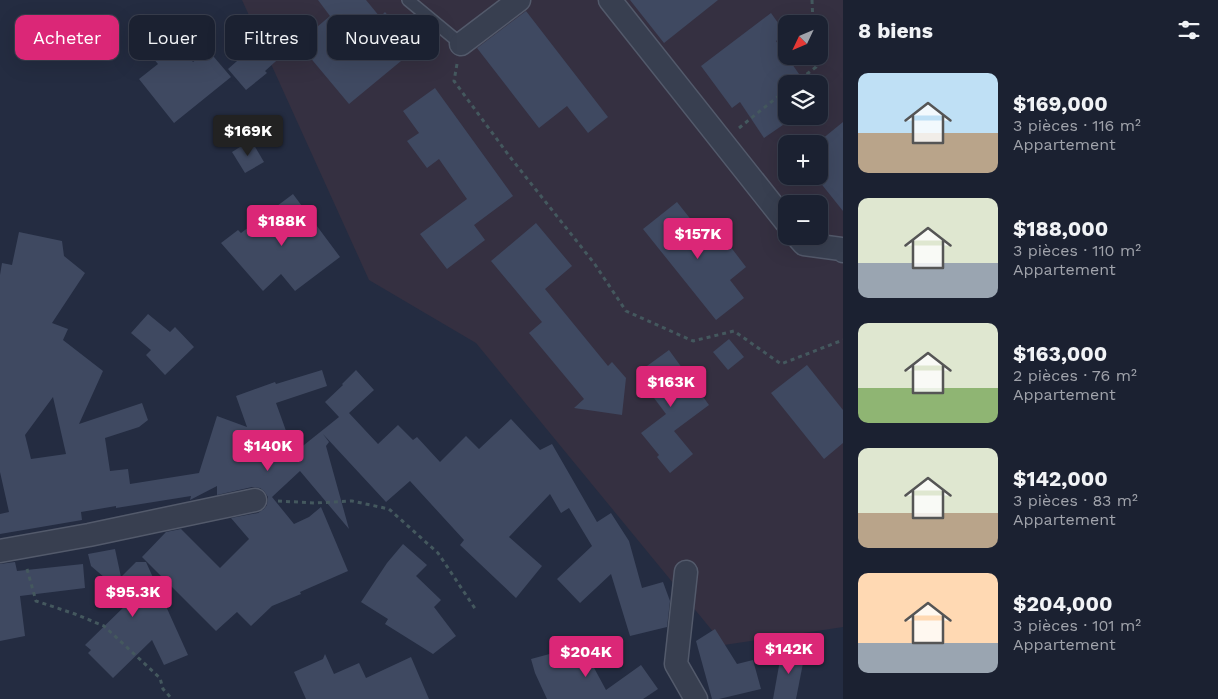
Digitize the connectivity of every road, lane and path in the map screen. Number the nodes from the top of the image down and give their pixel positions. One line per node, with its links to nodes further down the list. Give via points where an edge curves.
1 (408, 0): 6 (lane)
2 (519, 0): 6 (street)
3 (610, 0): 10 (street)
4 (812, 0): 5 (path)
5 (813, 15)
6 (461, 44): 14 (path, via 454,81 594,263 626,311 692,341 734,331 781,364)
7 (816, 65): 8 (path)
8 (806, 75)
9 (778, 96): 10 (path)
10 (723, 141): 11 (street)
11 (778, 212)
12 (811, 245): 13 (street)
13 (843, 251)
14 (843, 340)
15 (255, 500): 16 (street); 18 (path, via 352,501 389,509 438,553)
16 (11, 549): 19 (path, via 36,601 104,626 160,678 163,689)
17 (686, 572): 20 (street, via 676,664)
18 (476, 610)
19 (172, 699)
20 (696, 699)

